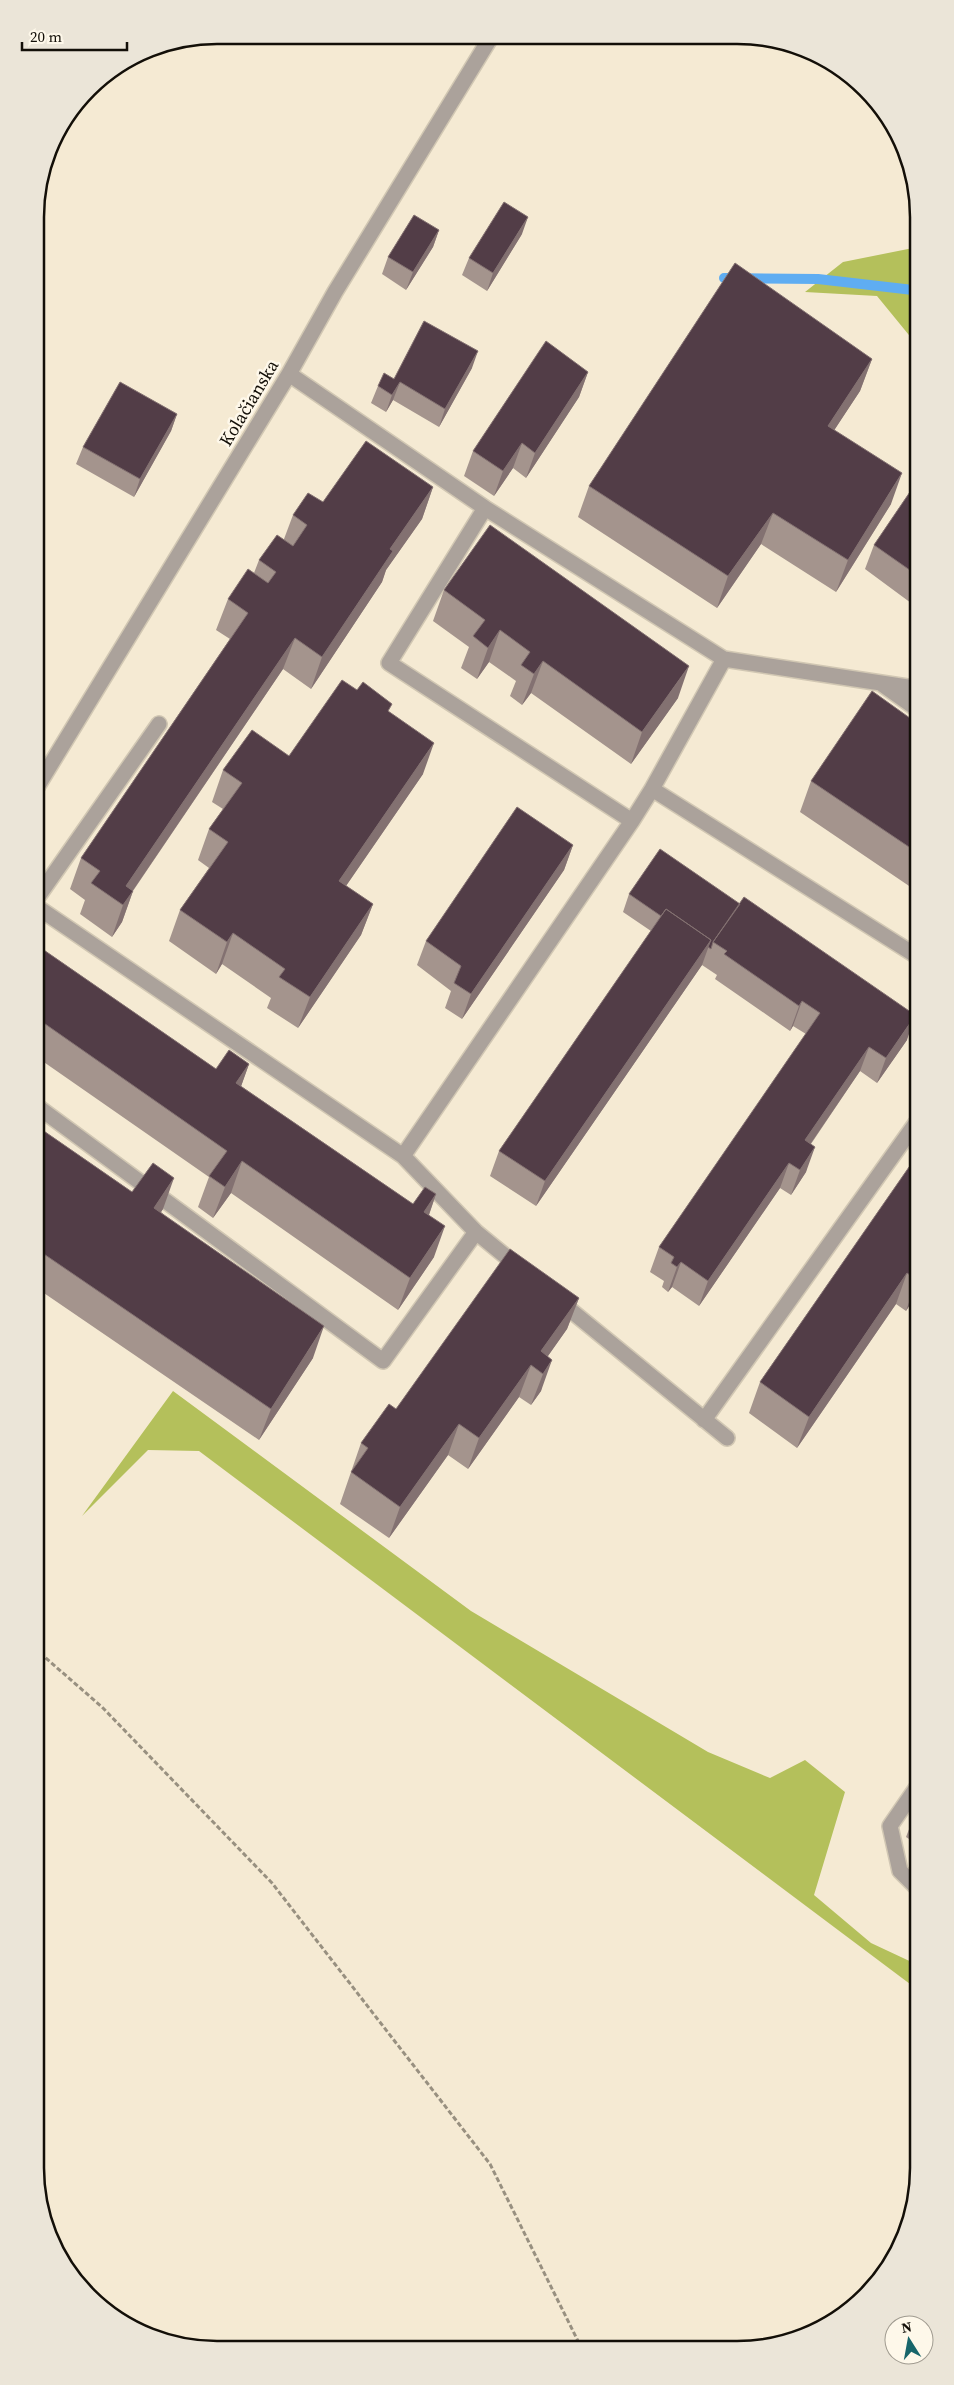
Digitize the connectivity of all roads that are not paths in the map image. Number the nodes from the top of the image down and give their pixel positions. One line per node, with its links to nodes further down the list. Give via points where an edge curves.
1 (487, 44): 2 (street, Kolačianska, via 335,292)
2 (289, 374): 3 (street); 9 (street, Kolačianska)
3 (485, 508): 4 (street); 11 (street, via 389,663)
4 (724, 659): 5 (street); 10 (street)
5 (882, 684): 6 (street); 7 (street)
6 (910, 688)
7 (910, 704)
8 (159, 724): 12 (street)
9 (44, 776)
10 (652, 789): 11 (street); 14 (street)
11 (632, 821): 17 (street)
12 (44, 888)
13 (44, 912): 17 (street)
14 (910, 952)
15 (44, 1111): 18 (street, via 383,1361)
16 (910, 1131): 21 (street)
17 (403, 1156): 18 (street)
18 (476, 1232): 19 (street)
19 (530, 1276)
20 (545, 1289): 21 (street)
21 (704, 1420): 22 (street)
22 (727, 1438)
23 (910, 1798): 24 (street, via 890,1826 900,1871)
24 (910, 1881)

